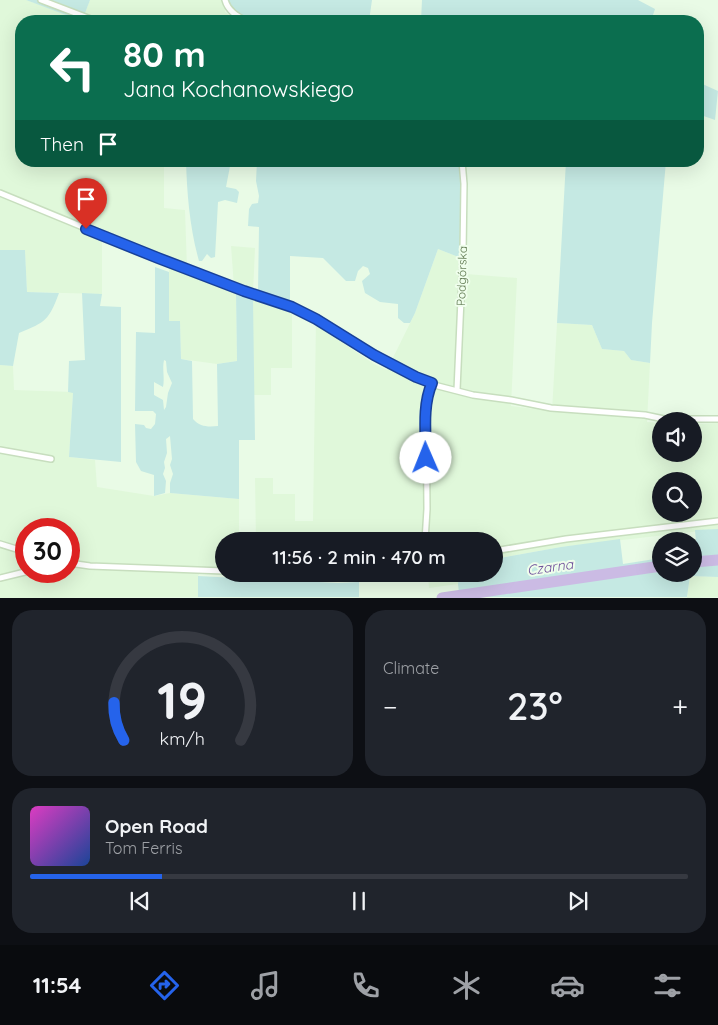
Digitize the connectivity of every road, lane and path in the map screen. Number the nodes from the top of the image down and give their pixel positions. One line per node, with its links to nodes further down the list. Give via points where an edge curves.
1 (41, 0): 3 (street)
2 (225, 0): 4 (street)
3 (80, 15)
4 (236, 15)
5 (463, 167): 8 (street, Podgórska, via 463,253)
6 (0, 193): 7 (street, via 158,258 292,307 374,355)
7 (432, 383): 8 (street); 13 (street, via 426,401)
8 (457, 390): 9 (street, via 551,408 664,419)
9 (718, 419)
10 (0, 450): 11 (street)
11 (51, 459)
12 (718, 521): 16 (street, via 566,539)
13 (426, 532)
14 (0, 544): 15 (street)
15 (15, 549)
16 (503, 550)
17 (80, 565): 18 (street)
18 (215, 571)
19 (15, 574): 20 (street)
20 (0, 578)

